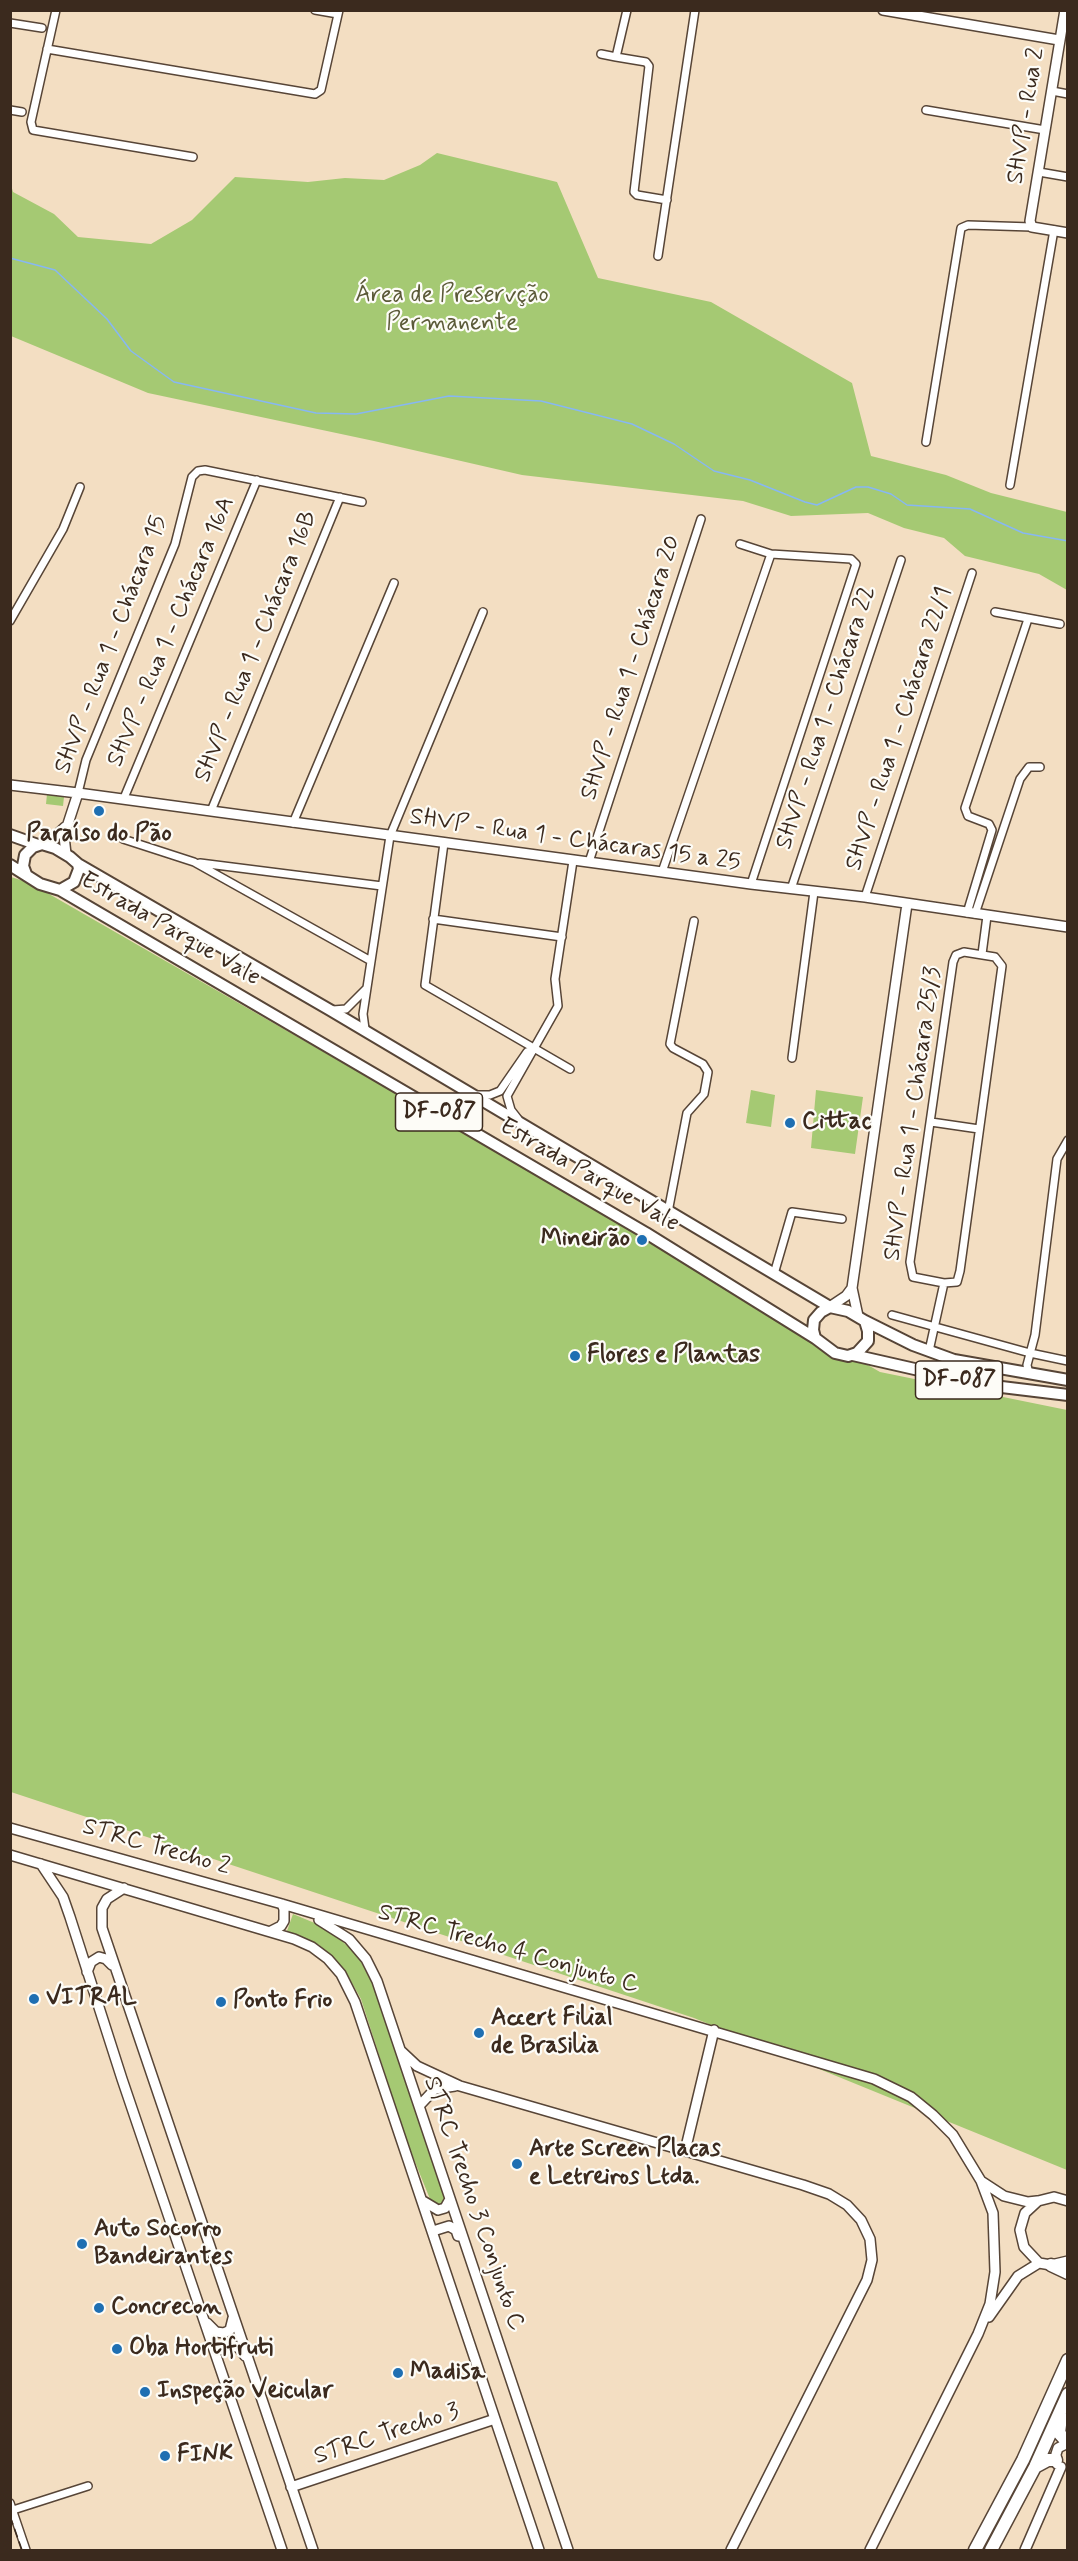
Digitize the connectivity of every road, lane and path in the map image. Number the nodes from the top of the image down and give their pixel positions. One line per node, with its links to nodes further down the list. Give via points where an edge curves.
1 (56, 10): 11 (street)
2 (315, 10): 7 (street)
3 (627, 10): 13 (street)
4 (695, 10): 23 (street)
5 (883, 10): 10 (street)
6 (1065, 10): 10 (street, SHVP - Rua 2)
7 (339, 12): 11 (street, via 321,90 315,94)
8 (10, 23): 9 (street)
9 (42, 28)
10 (1059, 40): 14 (street, SHVP - Rua 2)
11 (47, 49): 20 (street, via 31,122 33,130)
12 (601, 54): 13 (street)
13 (616, 57): 23 (street, via 649,64 633,190 637,195)
14 (1052, 92): 15 (street); 19 (street, SHVP - Rua 2)
15 (1068, 94)
16 (10, 110): 18 (street)
17 (926, 110): 19 (street)
18 (22, 112)
19 (1045, 130): 21 (street, SHVP - Rua 2)
20 (193, 157)
21 (1039, 172): 22 (street); 24 (street, SHVP - Rua 2)
22 (1068, 177)
23 (667, 200): 27 (street)
24 (1032, 227): 25 (street); 28 (street, via 961,228)
25 (1054, 230): 26 (street); 30 (street)
26 (1068, 232)
27 (658, 256)
28 (926, 442)
29 (257, 480): 32 (street); 47 (street, SHVP - Rua 1 - Chácara 15, via 205,470 192,477 173,548 86,760); 48 (street, SHVP - Rua 1 - Chácara 16A)
30 (1010, 485)
31 (80, 487): 43 (street, via 63,529)
32 (340, 497): 33 (street); 49 (street, SHVP - Rua 1 - Chácara 16B)
33 (362, 502)
34 (701, 519): 60 (street, SHVP - Rua 1 - Chácara 20)
35 (740, 544): 36 (street)
36 (771, 555): 63 (street); 65 (street, via 851,559 856,564)
37 (901, 560): 67 (street, SHVP - Rua 1 - Chácara 22)
38 (972, 573): 70 (street, SHVP - Rua 1 - Chácara 22/1)
39 (394, 583): 50 (street)
40 (483, 612): 53 (street)
41 (995, 612): 42 (street)
42 (1028, 619): 44 (street); 72 (street, via 965,808 968,816 989,824 992,830)
43 (10, 621)
44 (1060, 624)
45 (1040, 767): 72 (street, via 1029,767 1020,778)
46 (10, 785): 47 (street, SHVP - Rua 1 - Chácaras 15 a 25)
47 (78, 793): 48 (street, SHVP - Rua 1 - Chácaras 15 a 25); 51 (street)
48 (124, 798): 49 (street, SHVP - Rua 1 - Chácaras 15 a 25)
49 (211, 812): 50 (street, SHVP - Rua 1 - Chácaras 15 a 25)
50 (293, 823): 53 (street, SHVP - Rua 1 - Chácaras 15 a 25)
51 (67, 825): 56 (street); 57 (street, via 63,842)
52 (10, 835): 56 (main road, DF-087)
53 (390, 836): 55 (street, SHVP - Rua 1 - Chácaras 15 a 25); 66 (street)
54 (123, 839): 59 (street)
55 (444, 843): 58 (street, SHVP - Rua 1 - Chácaras 15 a 25); 74 (street)
56 (42, 845): 57 (main road, DF-087); 64 (main road, via 30,849 23,858)
57 (66, 854): 61 (main road, DF-087)
58 (573, 861): 60 (street, SHVP - Rua 1 - Chácaras 15 a 25); 77 (street)
59 (194, 862): 66 (street); 79 (street)
60 (589, 862): 63 (street, SHVP - Rua 1 - Chácaras 15 a 25)
61 (78, 864): 68 (main road, via 76,879); 82 (main road, Estrada Parque Vale / DF-087)
62 (10, 865): 64 (main road, DF-087)
63 (662, 872): 65 (street, SHVP - Rua 1 - Chácaras 15 a 25)
64 (26, 874): 68 (main road, DF-087, via 40,884)
65 (751, 884): 67 (street, SHVP - Rua 1 - Chácaras 15 a 25)
66 (382, 886): 79 (street)
67 (791, 889): 69 (street, SHVP - Rua 1 - Chácaras 15 a 25)
68 (60, 890): 104 (main road, Estrada Parque Vale / DF-087, via 646,1233)
69 (814, 892): 70 (street, SHVP - Rua 1 - Chácaras 15 a 25); 86 (street)
70 (865, 897): 71 (street, SHVP - Rua 1 - Chácaras 15 a 25)
71 (907, 904): 72 (street, SHVP - Rua 1 - Chácaras 15 a 25); 99 (street)
72 (971, 914): 73 (street, SHVP - Rua 1 - Chácaras 15 a 25)
73 (987, 916): 76 (street, SHVP - Rua 1 - Chácaras 15 a 25); 78 (street)
74 (433, 919): 77 (street); 85 (street, via 426,985)
75 (694, 921): 95 (street, via 670,1044 703,1064 708,1072 704,1094 687,1113)
76 (1068, 927)
77 (562, 937): 85 (street, via 555,979 558,1006)
78 (982, 954): 91 (street, SHVP - Rua 1 - Chácara 25/3, via 964,952 954,958); 93 (street, via 997,958 1002,966)
79 (371, 961): 80 (street)
80 (366, 989): 81 (street); 83 (street)
81 (351, 1006): 82 (street, via 342,1011); 83 (street)
82 (330, 1010): 84 (main road, Estrada Parque Vale / DF-087)
83 (363, 1014): 84 (street)
84 (366, 1032): 88 (main road, Estrada Parque Vale / DF-087)
85 (534, 1045): 87 (street); 89 (street); 90 (street)
86 (792, 1058)
87 (570, 1069)
88 (465, 1091): 89 (street, via 485,1096); 92 (main road, Estrada Parque Vale / DF-087)
89 (500, 1091): 90 (street)
90 (507, 1095): 92 (street, via 513,1114)
91 (931, 1122): 93 (street); 98 (street, SHVP - Rua 1 - Chácara 25/3, via 910,1268 916,1278)
92 (526, 1126): 95 (main road, Estrada Parque Vale / DF-087)
93 (979, 1129): 98 (street, via 960,1271 957,1281)
94 (1068, 1140): 106 (street, via 1057,1159)
95 (668, 1212): 97 (main road, Estrada Parque Vale / DF-087)
96 (842, 1219): 97 (street, via 792,1212)
97 (774, 1274): 100 (main road, Estrada Parque Vale / DF-087)
98 (944, 1283): 103 (street)
99 (852, 1288): 100 (street); 102 (street)
100 (831, 1307): 102 (main road, DF-087); 104 (main road, via 814,1320)
101 (892, 1315): 103 (street)
102 (862, 1318): 105 (main road, DF-087); 107 (main road, via 868,1341)
103 (934, 1326): 105 (street); 106 (street)
104 (815, 1338): 107 (main road, DF-087, via 835,1353)
105 (929, 1351): 109 (main road, DF-087, via 971,1364)
106 (1030, 1353): 108 (street); 109 (street)
107 (852, 1355): 111 (main road, DF-087, via 976,1383)
108 (1068, 1361)
109 (1025, 1371): 110 (main road, DF-087)
110 (1068, 1380)
111 (1068, 1395)
112 (10, 1828): 116 (street, STRC Trecho 2)
113 (10, 1855): 114 (street, STRC Trecho 2)
114 (41, 1864): 115 (street, STRC Trecho 2); 119 (street, via 63,1896)
115 (124, 1888): 117 (street, STRC Trecho 3 Conjunto C); 118 (street, via 107,1899 101,1917)
116 (286, 1906): 117 (street, via 284,1921); 120 (street, STRC Trecho 4 Conjunto C); 121 (street, STRC Trecho 3 Conjunto C, via 332,1926 349,1938 366,1959)
117 (271, 1931): 128 (street, STRC Trecho 3 Conjunto C, via 312,1947 341,1974 355,2002)
118 (116, 1970): 119 (street, via 108,1960 99,1957 91,1962); 137 (street)
119 (87, 1973): 138 (street)
120 (714, 2030): 124 (street); 125 (street, STRC Trecho 4 Conjunto C, via 894,2087 953,2135)
121 (401, 2051): 122 (street, via 417,2066); 123 (street, STRC Trecho 3 Conjunto C)
122 (460, 2086): 123 (street, via 435,2089); 124 (street)
123 (419, 2106): 129 (street, STRC Trecho 3 Conjunto C)
124 (685, 2151): 156 (street, via 829,2194 861,2220 870,2239 872,2260 867,2280)
125 (981, 2181): 131 (street, via 1004,2196); 139 (street, STRC Trecho 4 Conjunto C, via 993,2213 995,2272 990,2304)
126 (1068, 2191): 127 (street)
127 (1054, 2197): 130 (street); 131 (street)
128 (422, 2199): 129 (street, via 438,2210 445,2208); 132 (street, STRC Trecho 3 Conjunto C)
129 (450, 2199): 135 (street, STRC Trecho 3 Conjunto C)
130 (1068, 2200)
131 (1038, 2201): 134 (street, via 1025,2213 1020,2230 1024,2247)
132 (433, 2231): 135 (street, via 449,2226 456,2230); 144 (street, STRC Trecho 3 Conjunto C)
133 (1068, 2261): 134 (street)
134 (1045, 2264): 136 (highway); 139 (street, via 1026,2270 1011,2284)
135 (475, 2271): 155 (street, STRC Trecho 3 Conjunto C)
136 (1068, 2273)
137 (233, 2315): 138 (street, via 230,2330 224,2333 216,2332); 142 (street)
138 (205, 2321): 140 (street)
139 (978, 2334): 157 (street)
140 (216, 2351): 142 (street, via 227,2345 235,2346); 152 (street)
141 (1068, 2360): 158 (highway, via 1023,2460)
142 (249, 2361): 149 (street)
143 (1067, 2396): 145 (highway, via 1059,2433); 147 (highway)
144 (495, 2419): 149 (street, STRC Trecho 3); 154 (street, STRC Trecho 3 Conjunto C)
145 (1068, 2443): 146 (street, via 1058,2448)
146 (1062, 2466): 147 (highway, via 1048,2460); 160 (street)
147 (1035, 2468): 159 (highway)
148 (88, 2486): 150 (street)
149 (291, 2487): 153 (street)
150 (11, 2508): 151 (street)
151 (26, 2550)
152 (282, 2550)
153 (313, 2550)
154 (539, 2550)
155 (568, 2550)
156 (731, 2550)
157 (870, 2550)
158 (975, 2550)
159 (991, 2550)
160 (1024, 2550)

